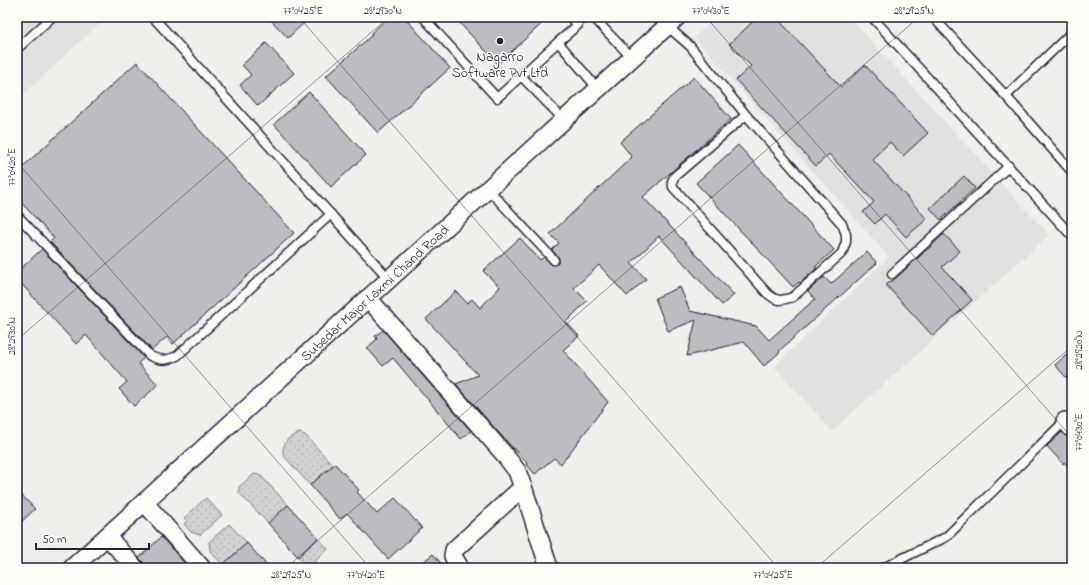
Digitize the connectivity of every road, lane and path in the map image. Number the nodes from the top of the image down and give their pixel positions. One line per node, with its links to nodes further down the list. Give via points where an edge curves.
1 (52, 17): 11 (lane)
2 (153, 17): 21 (lane)
3 (424, 17): 13 (lane, via 497,98)
4 (570, 17): 10 (lane, via 578,25)
5 (593, 17): 12 (lane)
6 (872, 17): 18 (lane)
7 (933, 17): 15 (lane)
8 (672, 22): 12 (street, Subedar Major Laxmi Chand Road); 16 (lane)
9 (1072, 32): 15 (lane)
10 (558, 42): 13 (lane); 14 (lane)
11 (17, 49)
12 (632, 58): 14 (street, Subedar Major Laxmi Chand Road)
13 (521, 76): 17 (lane)
14 (598, 89): 17 (street, Subedar Major Laxmi Chand Road)
15 (1006, 96): 19 (lane)
16 (746, 115): 16 (lane, via 842,224 846,234 842,252 793,297 782,300 767,293 673,187 672,181 675,176)
17 (564, 120): 20 (street, Subedar Major Laxmi Chand Road)
18 (1009, 166): 23 (lane); 25 (lane)
19 (1072, 172)
20 (488, 189): 24 (lane); 26 (street, Subedar Major Laxmi Chand Road)
21 (331, 214): 22 (lane, via 178,356 168,360 158,360 150,356); 26 (lane)
22 (17, 215)
23 (1072, 236)
24 (554, 260)
25 (892, 274)
26 (390, 279): 27 (street, Subedar Major Laxmi Chand Road)
27 (368, 298): 29 (street, via 504,454 517,471); 30 (street, Subedar Major Laxmi Chand Road)
28 (1070, 421): 37 (lane, via 946,537)
29 (523, 487): 35 (street, via 454,550 453,556); 36 (street)
30 (144, 502): 31 (street, Subedar Major Laxmi Chand Road); 34 (street)
31 (107, 536): 32 (street, Subedar Major Laxmi Chand Road); 33 (street)
32 (72, 568)
33 (135, 568)
34 (202, 568)
35 (460, 568)
36 (549, 568)
37 (883, 568)

